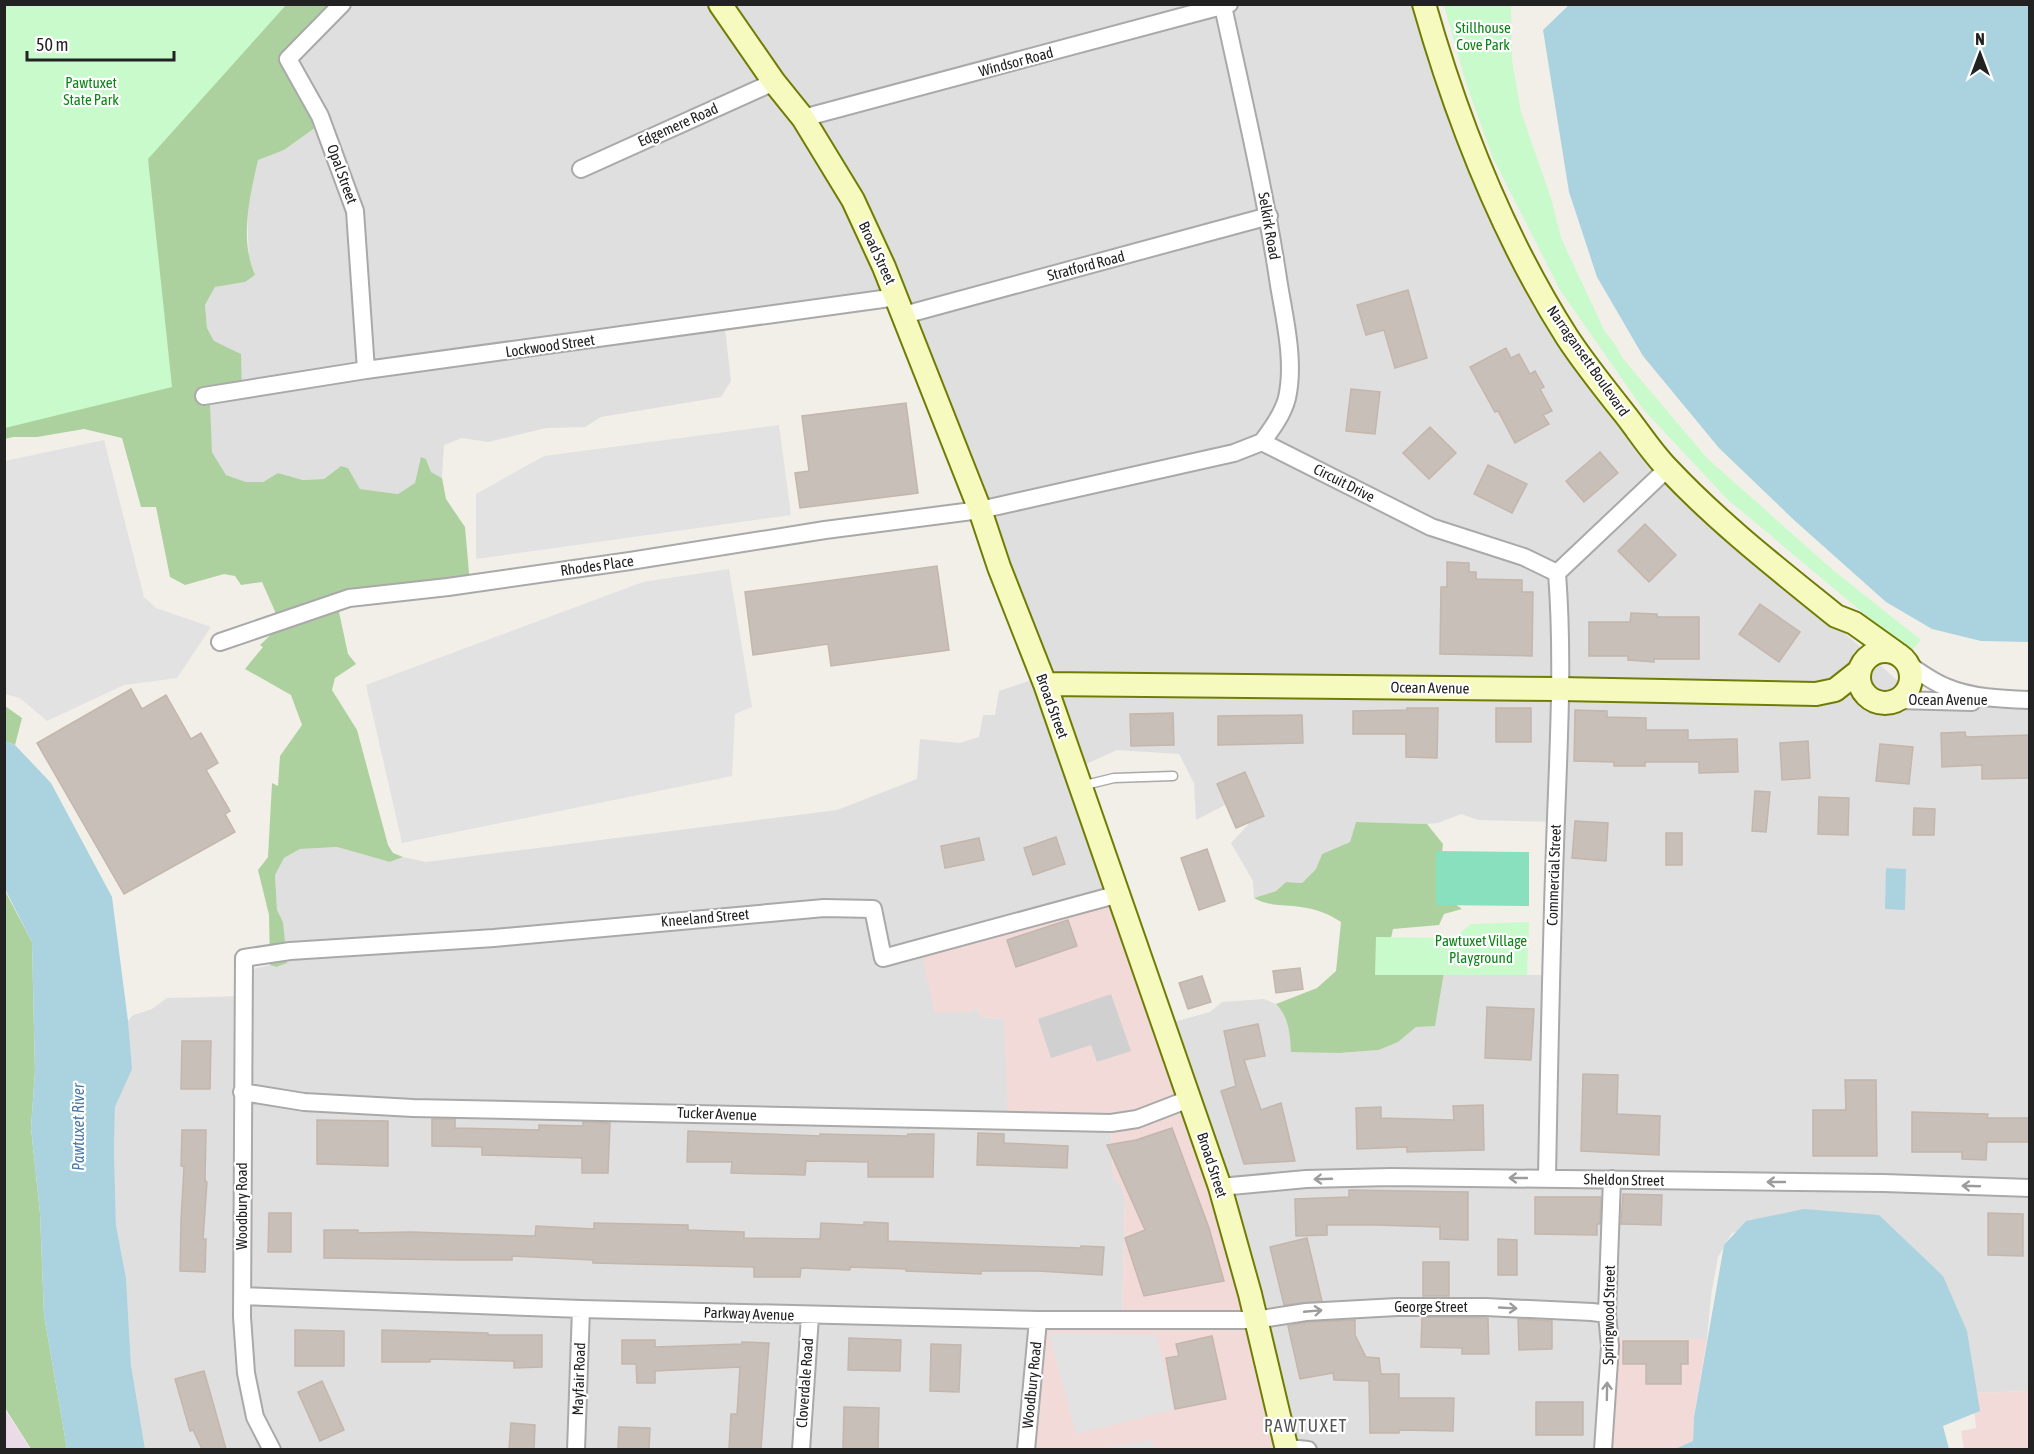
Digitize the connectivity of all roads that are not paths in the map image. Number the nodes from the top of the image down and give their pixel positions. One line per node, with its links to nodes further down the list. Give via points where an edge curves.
1 (342, 4): 10 (street, Opal Street, via 288,59 320,117 355,211)
2 (720, 4): 5 (street, Broad Street)
3 (1425, 4): 13 (street, Narragansett Boulevard, via 1464,129 1529,273 1568,338)
4 (1226, 5): 6 (street, Windsor Road); 8 (street, Selkirk Road)
5 (774, 82): 6 (street, Broad Street); 7 (street, Edgemere Road)
6 (803, 118): 9 (street, Broad Street, via 853,200)
7 (581, 169)
8 (1269, 216): 9 (street, Stratford Road); 12 (street, Selkirk Road, via 1290,370 1287,400)
9 (900, 306): 10 (street, Lockwood Street); 14 (street, Broad Street)
10 (366, 370): 11 (street, Lockwood Street)
11 (204, 396)
12 (1262, 442): 14 (street, via 1234,453); 15 (street, Circuit Drive, via 1431,527 1524,557)
13 (1667, 469): 15 (street); 16 (street, Narragansett Boulevard, via 1738,537)
14 (980, 510): 17 (street, Rhodes Place, via 349,598); 20 (street, Broad Street)
15 (1557, 573): 21 (street, Commercial Street)
16 (1836, 616): 18 (street, Narragansett Boulevard, via 1854,623); 19 (street, Narragansett Boulevard, via 1852,638)
17 (220, 642)
18 (1903, 659): 19 (street, Ocean Avenue, via 1881,651); 23 (street, Ocean Avenue, via 1943,686); 25 (street, Ocean Avenue, via 1912,673 1909,689)
19 (1861, 667): 22 (street, Ocean Avenue, via 1835,690); 24 (street, via 1863,691)
20 (1045, 684): 21 (street, Ocean Avenue); 28 (street, Broad Street)
21 (1560, 689): 22 (street, Ocean Avenue); 33 (street, Commercial Street)
22 (1816, 694): 24 (street, Ocean Avenue)
23 (2000, 699): 25 (street, Ocean Avenue); 26 (street, Ocean Avenue)
24 (1873, 700): 25 (street, Ocean Avenue)
25 (1897, 700)
26 (2030, 700)
27 (1173, 776): 28 (lane, via 1114,778)
28 (1080, 786): 29 (street, Broad Street)
29 (1119, 894): 30 (street, Kneeland Street, via 882,958 873,909 824,908 494,938 290,951); 32 (street, Broad Street)
30 (244, 958): 31 (street, Woodbury Road)
31 (242, 1092): 32 (street, Tucker Avenue, via 304,1102 413,1108 1111,1123 1137,1119); 37 (street, Woodbury Road)
32 (1189, 1099): 35 (street, Broad Street)
33 (1547, 1178): 34 (street, Sheldon Street); 35 (street, Sheldon Street, one-way to 35, via 1306,1179)
34 (1612, 1179): 36 (street, Sheldon Street, one-way to 34); 39 (street, Springwood Street)
35 (1220, 1187): 42 (street, Broad Street)
36 (2030, 1188)
37 (242, 1296): 38 (street, Parkway Avenue); 43 (street, Woodbury Road, via 246,1373 255,1417)
38 (581, 1309): 40 (street, Parkway Avenue); 44 (street, Mayfair Road)
39 (1607, 1314): 42 (street, George Street, one-way to 39, via 1306,1312 1397,1307); 48 (street, Springwood Street, one-way to 39, via 1610,1346)
40 (810, 1316): 41 (street, Parkway Avenue); 45 (street, Cloverdale Road)
41 (1038, 1320): 42 (street, Parkway Avenue); 46 (street, Woodbury Road)
42 (1255, 1320): 47 (street, Broad Street)
43 (272, 1449)
44 (576, 1449)
45 (801, 1449)
46 (1026, 1449)
47 (1294, 1449)
48 (1603, 1449)

